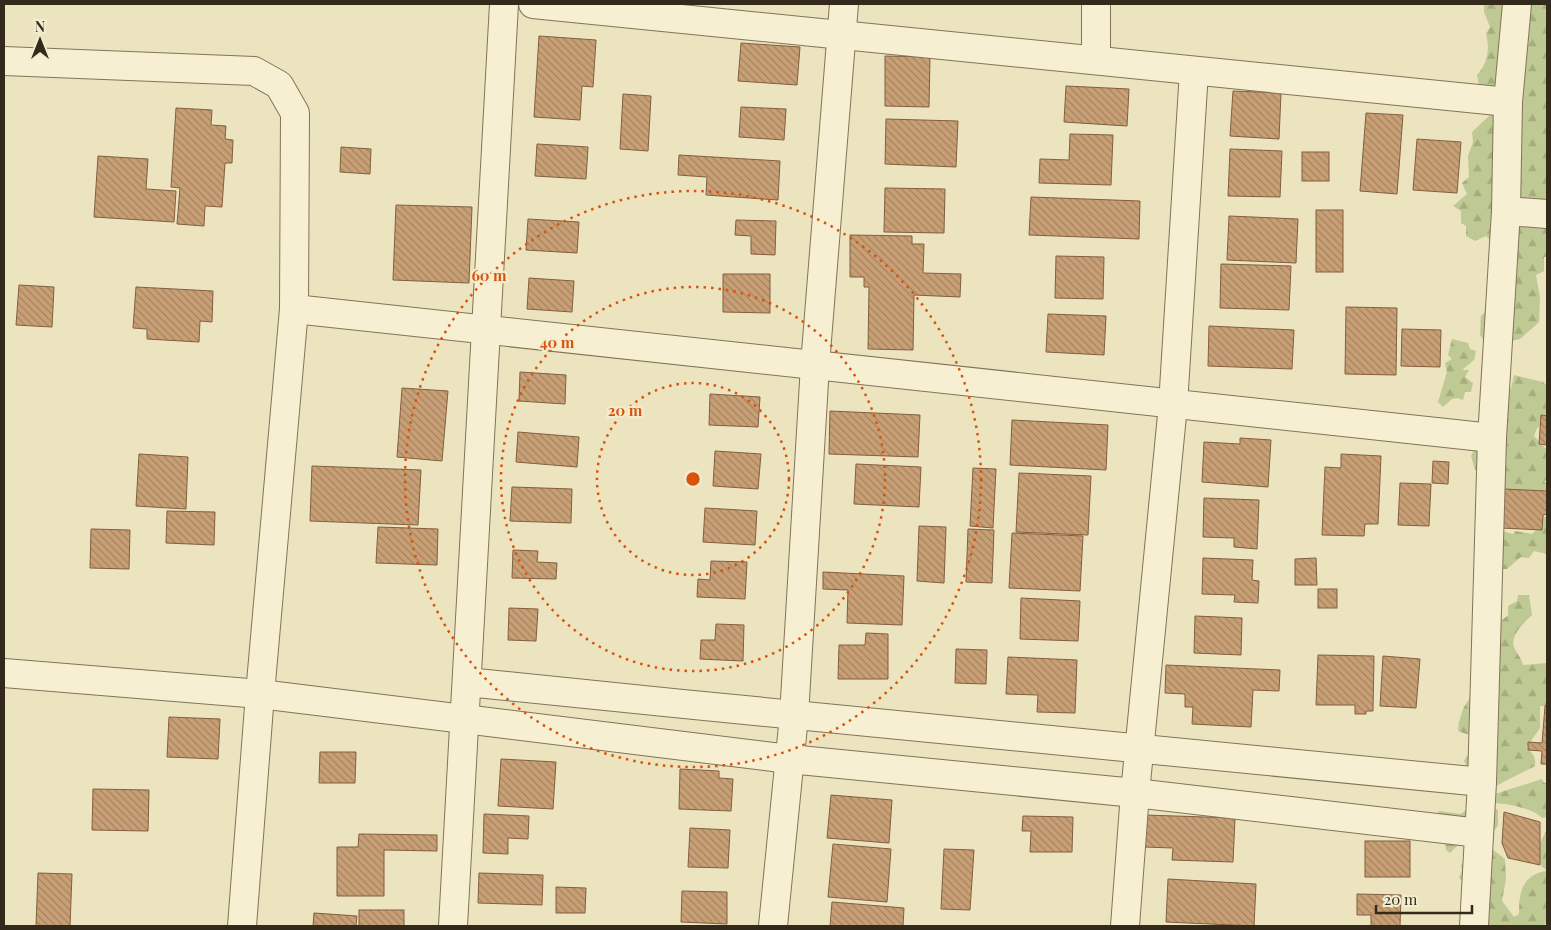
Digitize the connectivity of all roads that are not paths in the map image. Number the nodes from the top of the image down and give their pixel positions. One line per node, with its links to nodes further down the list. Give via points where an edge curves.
1 (504, 4): 14 (street)
2 (533, 4): 6 (street)
3 (844, 4): 6 (street)
4 (1096, 4): 7 (street)
5 (1517, 4): 10 (street)
6 (842, 35): 7 (street); 15 (street)
7 (1096, 59): 9 (street)
8 (4, 61): 13 (street, via 254,71 278,85 295,113)
9 (1194, 72): 10 (street); 16 (street)
10 (1508, 102): 11 (street)
11 (1506, 211): 12 (street); 17 (street)
12 (1547, 214)
13 (294, 309): 14 (street); 20 (street)
14 (486, 330): 15 (street); 19 (street)
15 (815, 365): 16 (street); 21 (street)
16 (1173, 405): 17 (street); 23 (street)
17 (1492, 438): 25 (street)
18 (4, 673): 20 (street)
19 (467, 682): 21 (street); 22 (street)
20 (260, 694): 22 (street); 28 (street)
21 (794, 716): 23 (street); 24 (street)
22 (464, 720): 24 (street); 29 (street)
23 (1140, 749): 25 (street); 26 (street)
24 (789, 759): 26 (street); 30 (street)
25 (1482, 782): 27 (street)
26 (1135, 793): 27 (street); 31 (street)
27 (1479, 833): 32 (street)
28 (242, 926)
29 (453, 926)
30 (773, 926)
31 (1125, 926)
32 (1474, 926)

